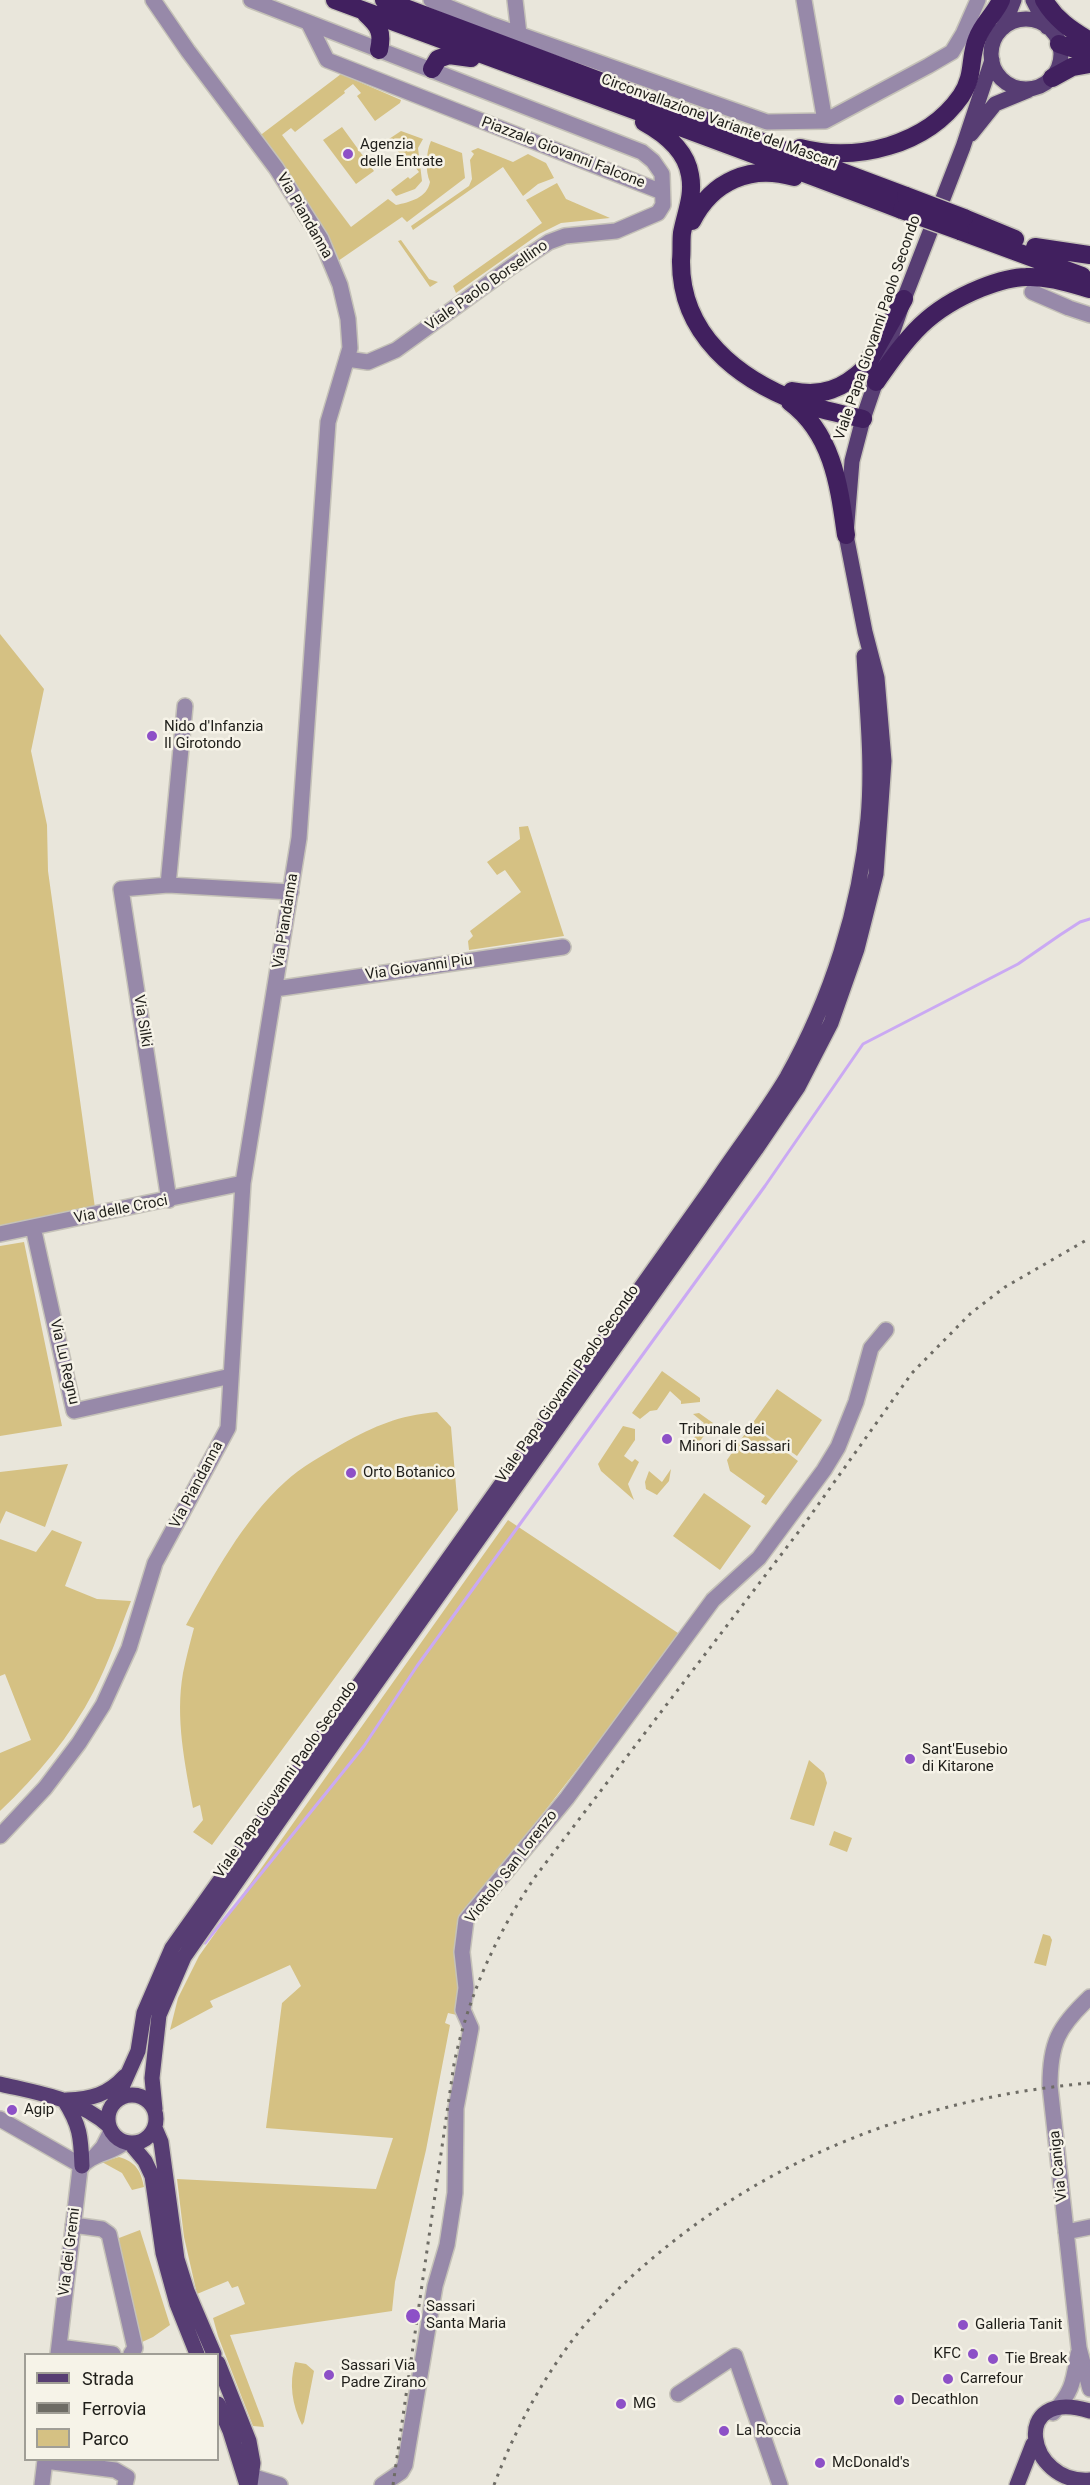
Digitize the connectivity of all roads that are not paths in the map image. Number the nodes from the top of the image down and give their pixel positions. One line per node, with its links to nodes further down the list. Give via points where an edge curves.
1 (153, 0): 44 (street, Via Piandanna, via 276,168 321,239 340,285 348,319)
2 (251, 0): 14 (street, Piazzale Giovanni Falcone)
3 (335, 0): 13 (highway, Circonvallazione Variante del Mascari)
4 (384, 0): 30 (highway, Circonvallazione Variante del Mascari)
5 (431, 0): 17 (street)
6 (515, 0): 17 (street)
7 (804, 0): 29 (street)
8 (978, 0): 29 (street, via 952,52)
9 (1001, 0): 30 (highway, via 977,39 970,76 961,95 928,127 908,138 873,151 835,154)
10 (1014, 0): 16 (main road)
11 (1033, 0): 15 (main road)
12 (1044, 0): 18 (highway, via 1070,29)
13 (360, 9): 20 (highway, via 380,26); 22 (highway, Circonvallazione Variante del Mascari)
14 (309, 24): 20 (street, Piazzale Giovanni Falcone); 32 (street, Piazzale Giovanni Falcone, via 327,60)
15 (1047, 27): 16 (main road, via 1023,20); 19 (main road)
16 (1003, 28): 23 (main road, via 993,42)
17 (519, 34): 29 (street, via 767,122)
18 (1090, 40)
19 (1059, 44): 21 (highway); 26 (main road, via 1061,58)
20 (379, 50): 25 (street, Piazzale Giovanni Falcone)
21 (1090, 54)
22 (494, 60): 25 (highway, via 449,55); 27 (highway, Circonvallazione Variante del Mascari)
23 (992, 60): 28 (main road, via 1003,80 1017,88); 31 (main road, Viale Papa Giovanni Paolo Secondo)
24 (1090, 64): 26 (highway, via 1072,67)
25 (428, 68): 32 (street, Piazzale Giovanni Falcone, via 642,152 662,174)
26 (1052, 78): 28 (main road)
27 (546, 79): 33 (highway, Circonvallazione Variante del Mascari); 36 (highway, via 650,125 678,149 690,173 691,186)
28 (1033, 88): 31 (main road, Viale Papa Giovanni Paolo Secondo, via 995,104)
29 (825, 122)
30 (720, 126): 33 (highway, Circonvallazione Variante del Mascari)
31 (963, 147): 42 (main road, Viale Papa Giovanni Paolo Secondo)
32 (662, 198): 44 (street, Viale Paolo Borsellino, via 613,223 561,227 544,235 392,343 363,356)
33 (904, 203): 34 (highway, Circonvallazione Variante del Mascari, bridge); 36 (highway, via 784,174 753,173 728,181 708,195)
34 (962, 224): 35 (highway, Circonvallazione Variante del Mascari); 39 (highway, Circonvallazione Variante del Mascari)
35 (1035, 247): 37 (highway); 38 (highway, Circonvallazione Variante del Mascari)
36 (682, 248): 46 (highway, via 683,285 698,326 721,357)
37 (1090, 255)
38 (1090, 267)
39 (1090, 279)
40 (1090, 289): 45 (highway, via 1061,280 1025,277 991,284 955,299 926,318)
41 (1032, 292): 43 (street)
42 (904, 299): 45 (main road, Viale Papa Giovanni Paolo Secondo); 46 (highway, via 865,368 846,384 813,394)
43 (1090, 315)
44 (348, 356): 52 (street, Via Piandanna, via 328,422 299,838)
45 (876, 382): 47 (main road, Viale Papa Giovanni Paolo Secondo)
46 (766, 386): 47 (highway, via 799,402); 48 (highway, via 802,411 819,432 834,468)
47 (862, 419): 48 (main road, Viale Papa Giovanni Paolo Secondo, via 852,461)
48 (846, 535): 49 (main road, Viale Papa Giovanni Paolo Secondo)
49 (865, 632): 63 (main road, Viale Papa Giovanni Paolo Secondo, via 870,744 868,818 859,882 844,943 812,1028 786,1078 713,1186 172,1948 144,2013 138,2051); 68 (main road, Viale Papa Giovanni Paolo Secondo, via 877,678 884,761 881,819 876,874 857,949 831,1023 798,1087 756,1149 184,1957 159,2015 152,2078)
50 (184, 706): 51 (street)
51 (168, 885): 52 (street, Via Silki); 56 (street, Via Silki, via 121,889)
52 (291, 892): 54 (street, Via Piandanna)
53 (563, 947): 54 (street, Via Giovanni Piu)
54 (275, 989): 55 (street, Via Piandanna)
55 (243, 1183): 56 (street, Via delle Croci); 60 (street, Via Piandanna)
56 (169, 1200): 57 (street, Via delle Croci)
57 (33, 1227): 58 (street, Via delle Croci); 60 (street, Via Lu Regnu, via 74,1411)
58 (0, 1234)
59 (886, 1330): 97 (street, Viottolo San Lorenzo, via 871,1348 856,1402 824,1470 759,1558 713,1600 567,1798 466,1920 463,2010 471,2028 456,2108 453,2204 447,2245 435,2286 405,2465)
60 (231, 1376): 61 (street, Via Piandanna, via 228,1428 155,1563 129,1648 103,1705 45,1788)
61 (0, 1836)
62 (1090, 1997): 76 (street, Via Caniga, via 1061,2030 1051,2050 1050,2086)
63 (129, 2072): 65 (main road); 66 (main road, Viale Papa Giovanni Paolo Secondo)
64 (0, 2084): 67 (main road)
65 (102, 2094): 66 (main road); 67 (main road)
66 (121, 2097): 68 (main road, via 138,2095); 71 (main road, via 109,2111)
67 (64, 2100): 71 (main road, via 91,2112); 73 (main road, via 77,2119)
68 (155, 2109): 70 (main road)
69 (0, 2119): 73 (street)
70 (155, 2128): 72 (main road, via 145,2139); 82 (main road, via 161,2142 177,2259)
71 (110, 2129): 72 (main road); 73 (street, Via dei Gremi, via 103,2147)
72 (127, 2147): 73 (street); 81 (main road, via 145,2161 152,2176 163,2253)
73 (88, 2161): 74 (street, Via dei Gremi)
74 (73, 2225): 78 (street, Via dei Gremi); 80 (street, via 102,2229 109,2234 135,2349)
75 (1090, 2228): 76 (street)
76 (1066, 2232): 77 (street, Via Caniga)
77 (1079, 2348): 84 (street, Via Caniga); 88 (street, Via Caniga, via 1072,2386)
78 (58, 2351): 79 (street)
79 (86, 2353)
80 (132, 2353)
81 (196, 2353)
82 (213, 2353)
83 (219, 2366): 93 (main road, via 249,2441 253,2463)
84 (1090, 2389)
85 (678, 2394): 98 (street, via 735,2356)
86 (219, 2406): 93 (main road)
87 (1090, 2411): 88 (main road, via 1065,2408)
88 (1053, 2413): 89 (main road, via 1044,2419)
89 (1035, 2438): 99 (main road); 100 (main road, via 1034,2450 1043,2471)
90 (45, 2461): 94 (street)
91 (52, 2461): 95 (street, via 115,2470 127,2477)
92 (1090, 2480): 100 (main road)
93 (249, 2482): 96 (street)
94 (42, 2485)
95 (125, 2485)
96 (280, 2485)
97 (382, 2485)
98 (780, 2485)
99 (1017, 2485)
100 (1073, 2485)

